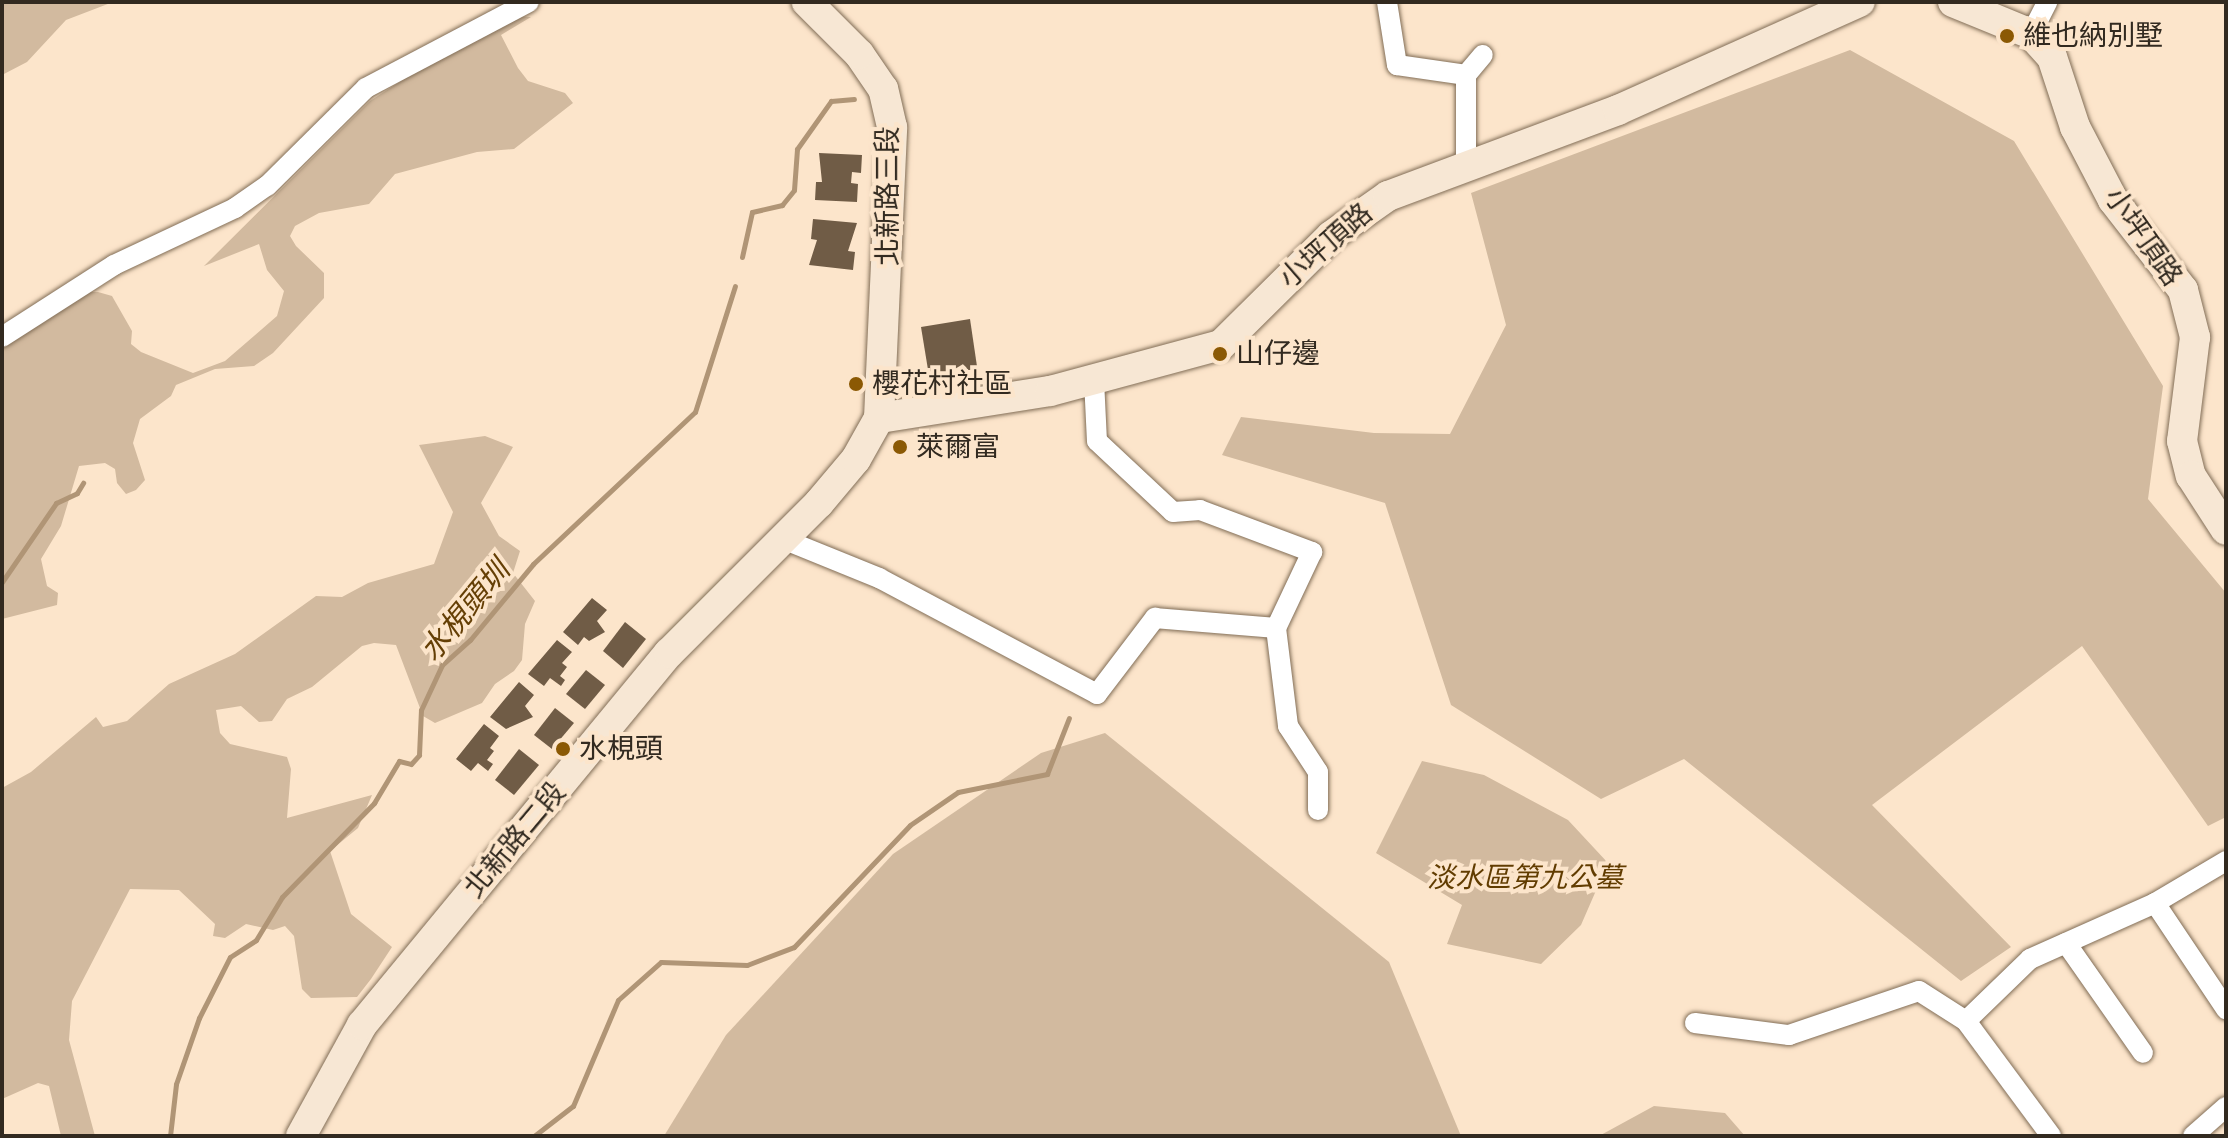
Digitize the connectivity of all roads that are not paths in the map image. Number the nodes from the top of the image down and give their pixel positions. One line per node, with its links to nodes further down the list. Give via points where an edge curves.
1 (529, 2): 11 (street, via 366,88 276,177 235,208 114,265)
2 (807, 2): 13 (street, 北新路三段, via 859,54 883,89 892,127)
3 (1387, 2): 9 (street, via 1397,65)
4 (1860, 2): 10 (street, 小坪頂路, via 1618,110)
5 (1953, 2): 7 (street)
6 (2047, 2): 7 (street)
7 (2031, 34): 14 (street, 小坪頂路, via 2052,57 2075,127 2113,200 2183,290 2195,337 2182,441 2191,476)
8 (1483, 55): 9 (street)
9 (1466, 75): 10 (street)
10 (1466, 166): 12 (street, 小坪頂路, via 1361,211 1221,345)
11 (2, 337)
12 (1094, 380): 13 (street, 小坪頂路); 16 (street, via 1097,441 1173,512 1200,510 1312,552)
13 (879, 418): 15 (street, 北新路二段, via 856,459)
14 (2226, 530)
15 (783, 539): 16 (street, via 879,578 1097,694 1155,618); 26 (street, 北新路二段, via 669,653 362,1025)
16 (1276, 628): 17 (street, via 1288,726 1318,772)
17 (1318, 810)
18 (2226, 861): 19 (street)
19 (2155, 903): 20 (street); 21 (street)
20 (2066, 943): 22 (street, via 2030,959); 24 (street)
21 (2226, 1009)
22 (1966, 1021): 23 (street, via 1919,991 1789,1035); 27 (street)
23 (1695, 1023)
24 (2143, 1053)
25 (2226, 1107): 28 (street)
26 (301, 1136)
27 (2051, 1136)
28 (2193, 1136)

